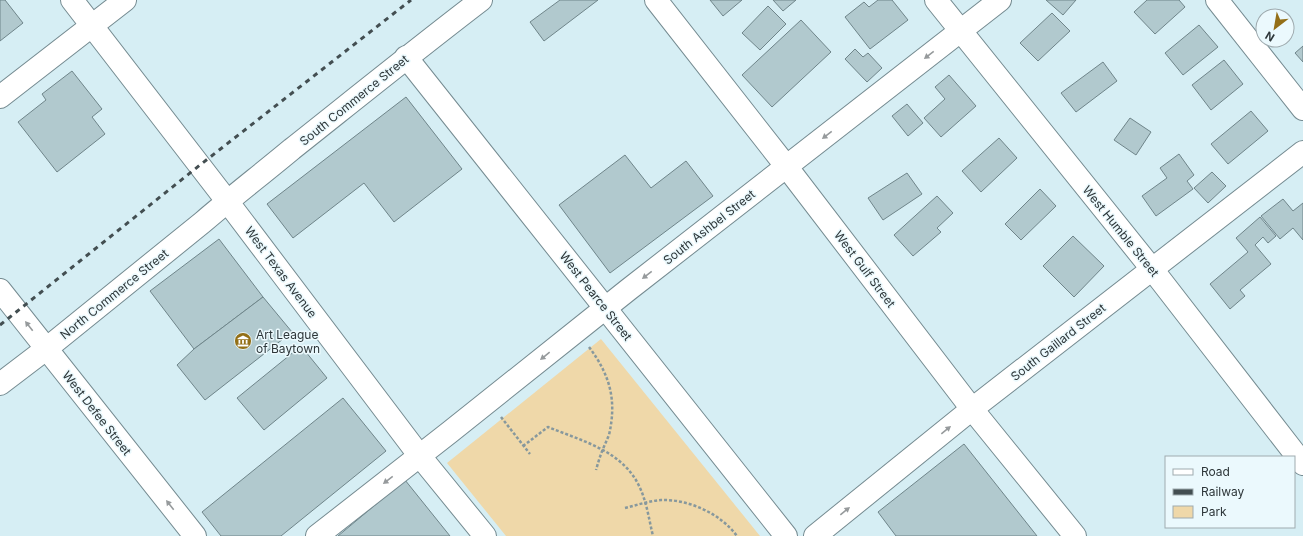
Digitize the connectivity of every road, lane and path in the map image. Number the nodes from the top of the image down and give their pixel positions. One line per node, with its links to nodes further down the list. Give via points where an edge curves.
1 (72, 0): 8 (street, West Texas Avenue)
2 (125, 0): 8 (street)
3 (481, 0): 10 (street, South Commerce Street)
4 (656, 0): 14 (street, West Gulf Street)
5 (936, 0): 9 (street, West Humble Street)
6 (1000, 0): 9 (street, South Ashbel Street)
7 (1217, 0): 12 (street)
8 (92, 26): 11 (street); 15 (street, West Texas Avenue)
9 (960, 31): 14 (street, South Ashbel Street, one-way to 14); 16 (street, West Humble Street)
10 (406, 57): 15 (street, South Commerce Street); 18 (street, West Pearce Street)
11 (0, 97)
12 (1303, 109)
13 (1303, 152): 16 (street, South Gaillard Street)
14 (786, 166): 18 (street, South Ashbel Street, one-way to 18); 23 (street, West Gulf Street)
15 (227, 201): 20 (street, North Commerce Street); 27 (street, West Texas Avenue)
16 (1152, 269): 23 (street, South Gaillard Street); 28 (street, West Humble Street)
17 (0, 290): 20 (street, West Defee Street, one-way to 17)
18 (606, 308): 19 (street, South Ashbel Street); 37 (street, West Pearce Street)
19 (577, 330): 22 (street, South Ashbel Street, one-way to 22); 25 (path, via 598,358 609,381 613,414)
20 (46, 349): 21 (street, North Commerce Street); 32 (street, West Defee Street, one-way to 20)
21 (0, 384)
22 (489, 401): 24 (path); 27 (street, South Ashbel Street)
23 (972, 409): 38 (street, South Gaillard Street, one-way to 23); 39 (street, West Gulf Street)
24 (523, 446): 25 (path, via 548,427); 26 (path)
25 (602, 450): 29 (path); 30 (path, via 627,468 640,488)
26 (530, 454)
27 (419, 455): 33 (street, South Ashbel Street, one-way to 33); 34 (street, West Texas Avenue)
28 (1303, 464)
29 (596, 470)
30 (645, 503): 31 (path); 35 (path); 36 (path, via 662,500 686,503 709,512)
31 (625, 508)
32 (195, 536)
33 (317, 536)
34 (485, 536)
35 (653, 536)
36 (737, 536)
37 (786, 536)
38 (815, 536)
39 (1075, 536)

